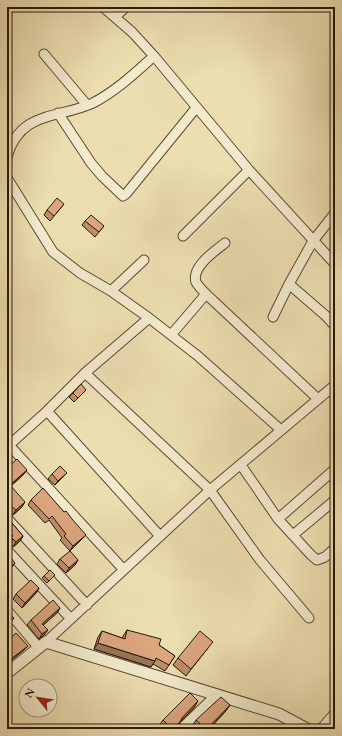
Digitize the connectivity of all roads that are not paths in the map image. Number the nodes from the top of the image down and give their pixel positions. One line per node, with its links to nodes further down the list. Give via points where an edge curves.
1 (103, 7): 3 (street)
2 (126, 7): 3 (street)
3 (115, 17): 5 (street)
4 (44, 54): 6 (street)
5 (154, 56): 6 (street, via 116,88); 7 (street)
6 (87, 105): 8 (street)
7 (196, 108): 8 (street, via 122,196 91,163); 11 (street)
8 (58, 113): 9 (street, via 36,120)
9 (9, 142): 10 (street)
10 (7, 157)
11 (249, 170): 14 (street); 15 (street)
12 (8, 181): 20 (street, via 53,252)
13 (335, 213): 15 (street)
14 (182, 236)
15 (313, 241): 18 (street); 19 (street)
16 (225, 243): 21 (street, via 207,257 197,270 196,281)
17 (144, 260): 20 (street)
18 (335, 264)
19 (289, 284): 22 (street); 24 (street)
20 (111, 291): 23 (street)
21 (206, 294): 25 (street); 28 (street)
22 (273, 317)
23 (149, 318): 25 (street); 26 (street)
24 (335, 326)
25 (171, 335): 30 (street)
26 (85, 373): 29 (street); 34 (street)
27 (335, 385): 28 (street)
28 (318, 399): 30 (street)
29 (47, 411): 31 (street); 38 (street)
30 (281, 430): 32 (street)
31 (8, 446): 42 (street)
32 (241, 465): 34 (street); 37 (street)
33 (335, 469): 37 (street)
34 (210, 490): 38 (street); 45 (street, via 260,560)
35 (335, 500): 39 (street)
36 (7, 518): 43 (street)
37 (278, 518): 39 (street)
38 (159, 535): 42 (street)
39 (293, 535): 40 (street, via 317,560)
40 (335, 548)
41 (7, 550): 46 (street)
42 (124, 570): 43 (street)
43 (87, 605): 46 (street)
44 (7, 610): 47 (street)
45 (309, 618)
46 (71, 619): 47 (street)
47 (42, 645): 48 (street); 49 (street)
48 (7, 673)
49 (216, 695): 51 (street); 52 (street, via 279,714)
50 (335, 713): 53 (street)
51 (181, 729)
52 (307, 729)
53 (321, 729)

